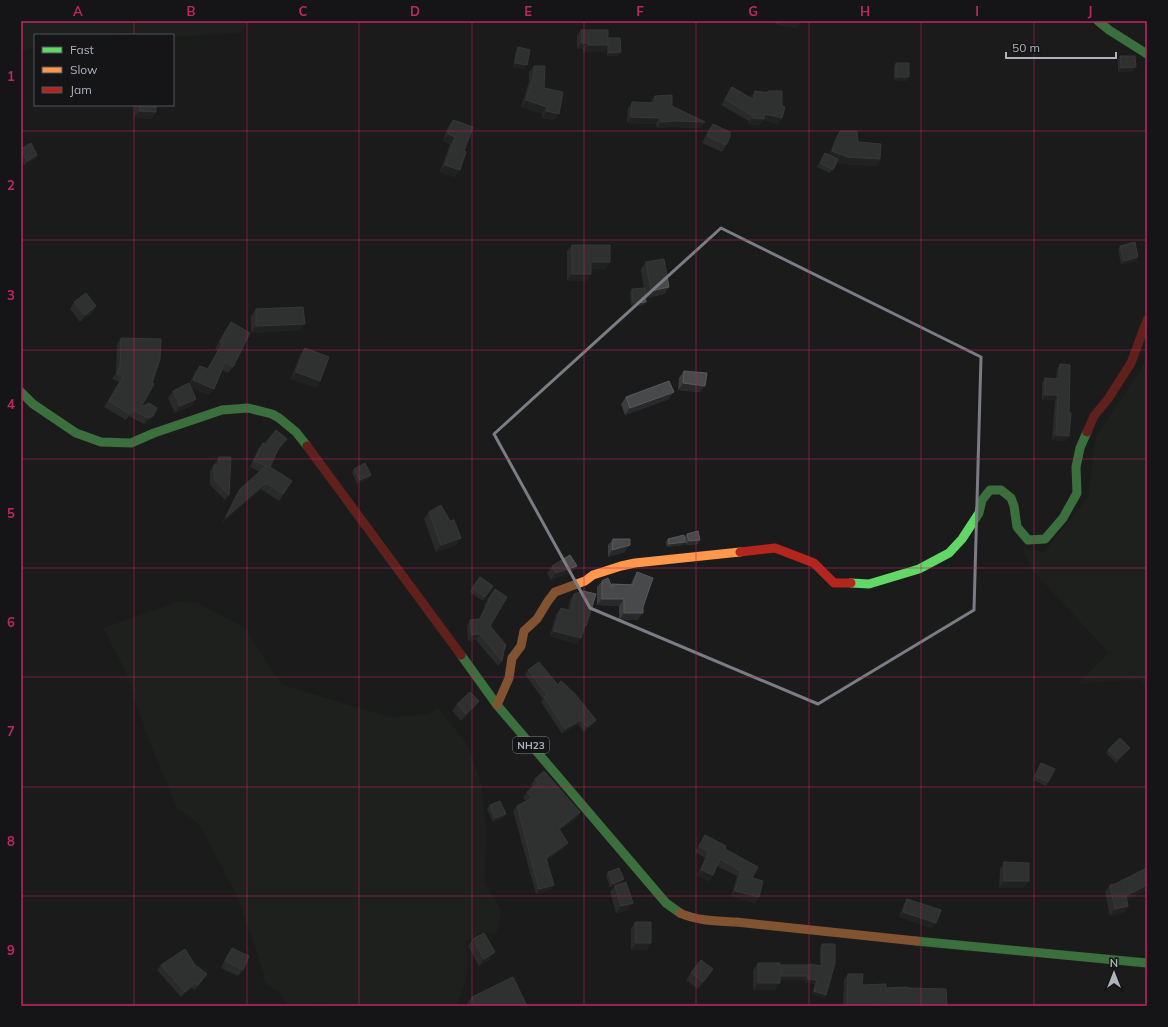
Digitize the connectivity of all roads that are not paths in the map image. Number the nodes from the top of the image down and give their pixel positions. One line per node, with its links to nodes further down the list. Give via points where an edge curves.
1 (1098, 21): 2 (main road)
2 (1147, 54)
3 (1147, 320): 5 (main road, via 1131,363 1094,416 1080,448 1076,467 1077,492 1063,518 1045,539 1028,540 1017,527 1011,498 1001,490 990,490 962,539 949,553 919,569 870,584 834,583 814,563 775,548 621,566 554,592 537,619 524,631 521,646 512,658 509,678)
4 (21, 392): 5 (main road, NH23, via 33,404 76,433 101,442 131,443 222,410 248,408 279,418 305,443)
5 (497, 705): 6 (main road, NH23, via 666,903 691,917)
6 (1147, 963)

